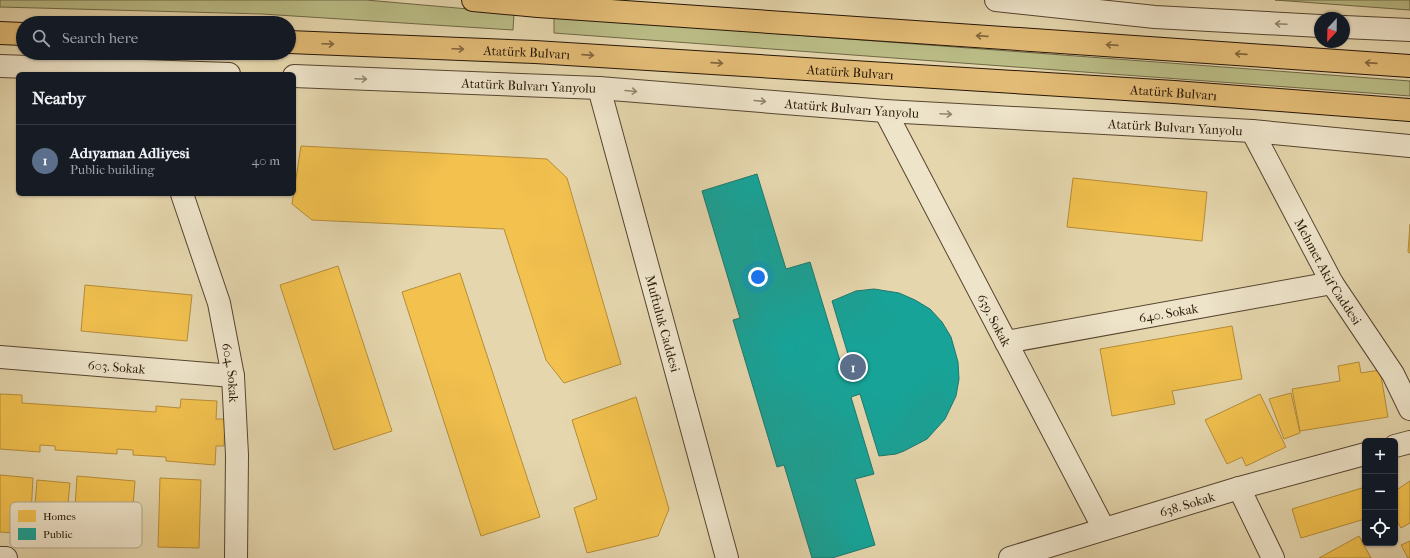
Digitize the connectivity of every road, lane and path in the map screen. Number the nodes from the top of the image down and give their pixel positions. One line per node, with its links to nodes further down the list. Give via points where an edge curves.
1 (473, 0): 11 (highway, one-way to 1)
2 (996, 0): 3 (street)
3 (1152, 9): 4 (street, one-way to 3)
4 (1314, 25)
5 (1350, 27): 6 (street)
6 (1410, 30)
7 (0, 34): 8 (highway)
8 (16, 34)
9 (296, 42): 15 (highway, Atatürk Bulvarı, one-way to 15, via 535,52 1174,92)
10 (0, 66): 12 (street)
11 (1410, 66)
12 (140, 72)
13 (296, 76): 14 (street, Atatürk Bulvarı Yanyolu, one-way to 14)
14 (599, 88): 16 (street, Atatürk Bulvarı Yanyolu, one-way to 16); 34 (street, Muftuluk Caddesi)
15 (1410, 110)
16 (885, 111): 17 (street, Atatürk Bulvarı Yanyolu, one-way to 17); 21 (street, 639. Sokak)
17 (1252, 131): 18 (street, Atatürk Bulvarı Yanyolu); 20 (street, Mehmet Akif Caddesi)
18 (1410, 146)
19 (183, 196): 24 (street, 604. Sokak, via 219,303)
20 (1332, 283): 21 (street, 640. Sokak); 23 (street, Mehmet Akif Caddesi)
21 (1006, 342): 30 (street, 639. Sokak)
22 (0, 356): 24 (street, 603. Sokak)
23 (1401, 374): 25 (street, Mehmet Akif Caddesi)
24 (232, 376): 33 (street, 604. Sokak, via 237,455)
25 (1410, 409)
26 (1410, 442): 27 (street)
27 (1398, 445)
28 (1362, 455): 29 (street, 638. Sokak)
29 (1239, 488): 30 (street, 638. Sokak); 36 (street)
30 (1104, 529): 35 (street, 638. Sokak)
31 (0, 558): 32 (street)
32 (6, 558)
33 (236, 558)
34 (727, 558)
35 (1010, 558)
36 (1273, 558)

